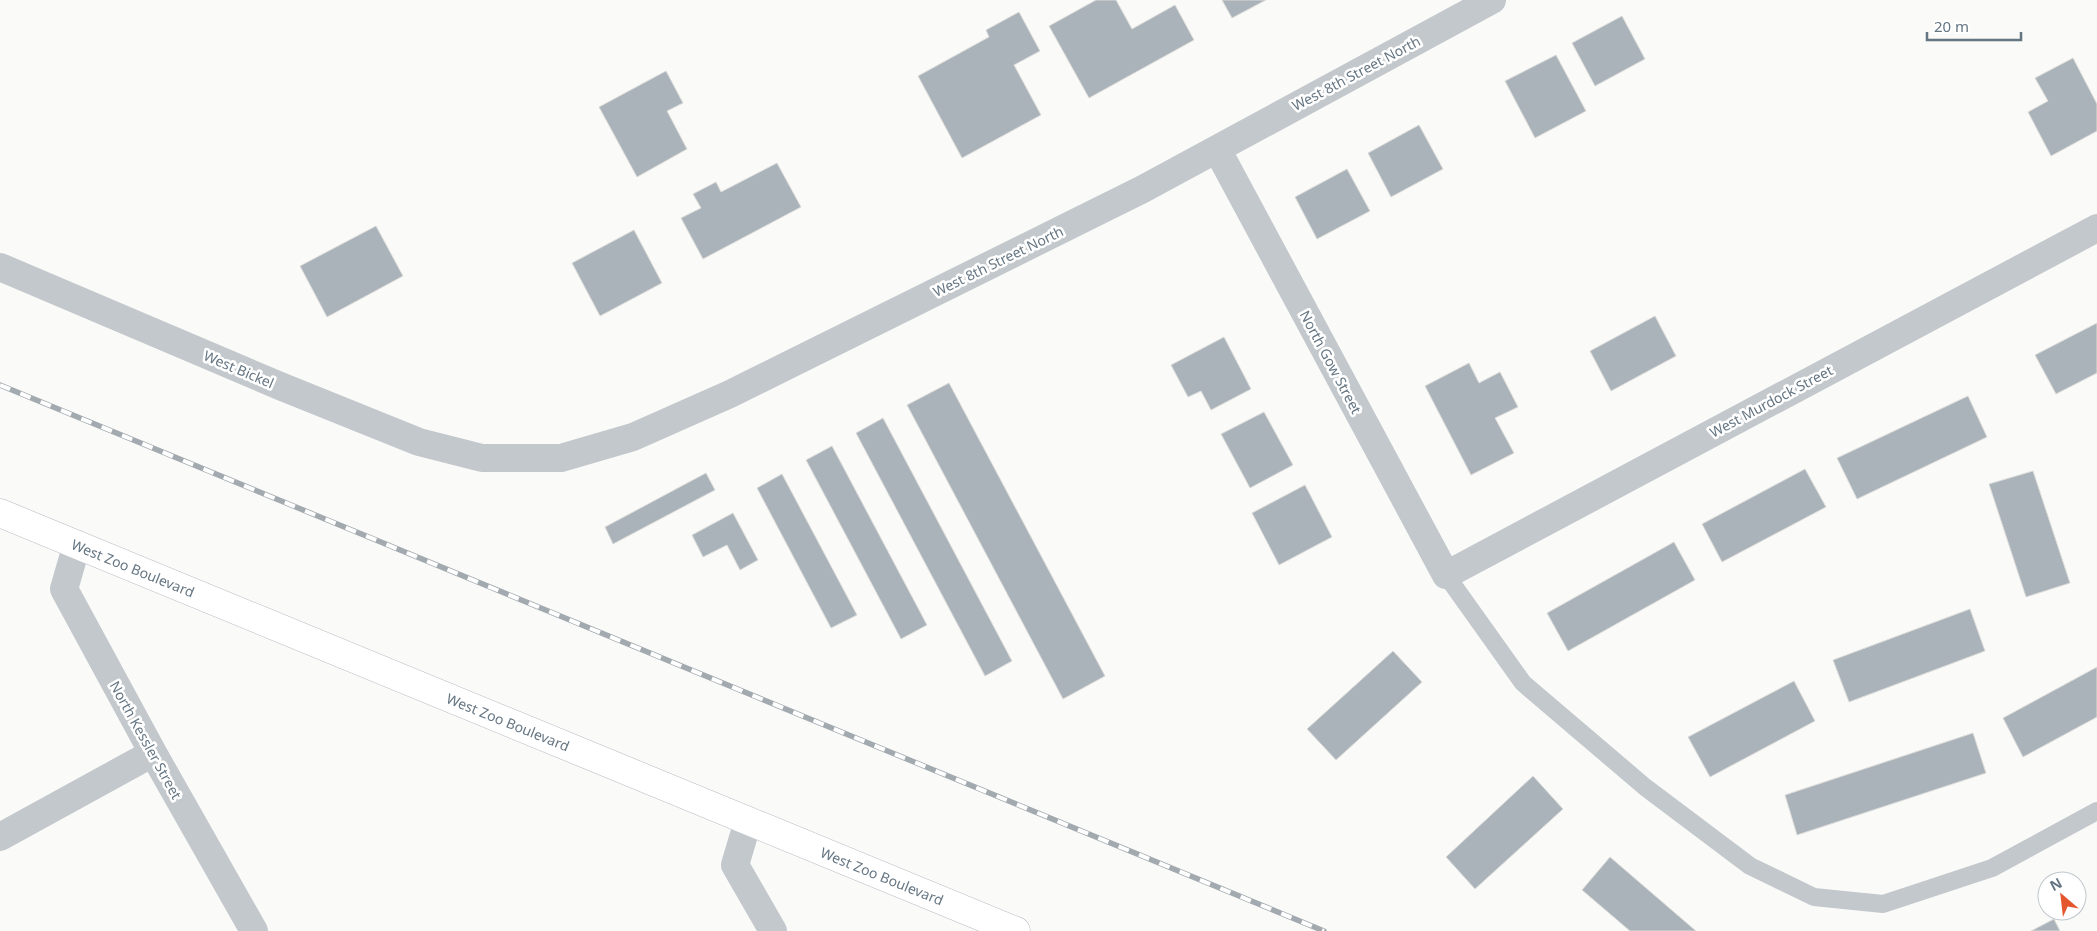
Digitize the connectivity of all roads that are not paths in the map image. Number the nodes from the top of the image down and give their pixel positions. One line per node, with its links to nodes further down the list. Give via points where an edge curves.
1 (1492, 0): 2 (street, West 8th Street North)
2 (1217, 149): 5 (street, West 8th Street North, via 730,394 633,437 561,458); 8 (street, North Gow Street)
3 (2097, 228): 8 (street, West Murdock Street)
4 (0, 267): 5 (street, West Bickel, via 419,442)
5 (482, 458)
6 (0, 513): 7 (main road, West Zoo Boulevard)
7 (77, 544): 9 (street, North Kessler Street, via 64,589); 11 (main road, West Zoo Boulevard)
8 (1446, 575): 10 (lane, via 1523,682 1537,695 1645,787 1750,866 1814,897 1883,904 1992,868)
9 (153, 753): 12 (street); 13 (street, North Kessler Street)
10 (2097, 811)
11 (748, 822): 14 (street, via 735,865); 15 (main road, West Zoo Boulevard)
12 (0, 837)
13 (254, 931)
14 (773, 931)
15 (1016, 931)

